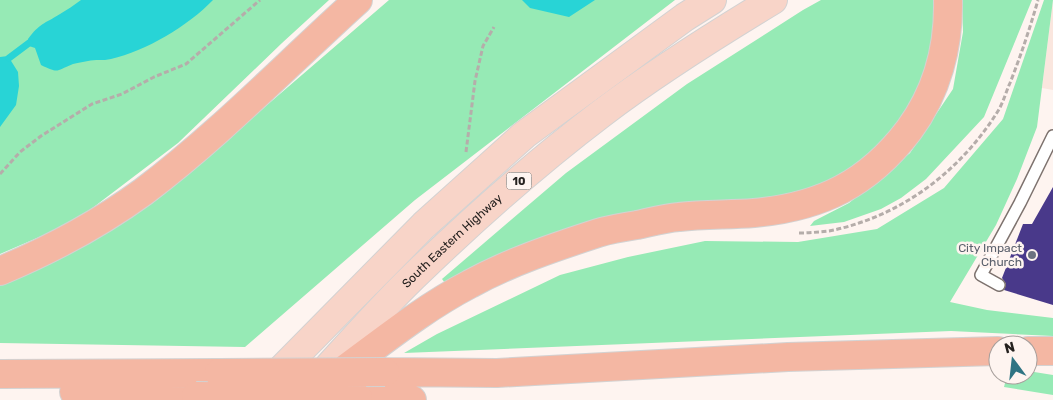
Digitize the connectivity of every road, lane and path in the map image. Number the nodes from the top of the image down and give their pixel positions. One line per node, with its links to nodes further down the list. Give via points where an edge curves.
1 (260, 0): 8 (path, via 186,64 122,94 92,104 41,136 20,152)
2 (358, 0): 10 (highway, via 211,136 142,192 83,231)
3 (712, 0): 9 (main road, 10, via 524,135)
4 (773, 0): 18 (main road, South Eastern Highway / 10, via 602,113 509,189 412,278)
5 (948, 0): 19 (highway, via 945,49 927,99 898,143 880,163 855,181 826,197 780,210 678,217 601,232 507,266 433,305)
6 (494, 27): 9 (path, via 483,46 475,81)
7 (1053, 136): 11 (lane, via 981,276)
8 (0, 174)
9 (461, 192): 17 (main road, 10, via 424,225)
10 (0, 271)
11 (999, 285)
12 (988, 351): 15 (highway, bridge, via 788,357 497,373)
13 (1038, 351): 14 (highway)
14 (1053, 352)
15 (0, 374)
16 (0, 390): 20 (highway, bridge)
17 (251, 400)
18 (298, 400)
19 (303, 400)
20 (412, 400)

